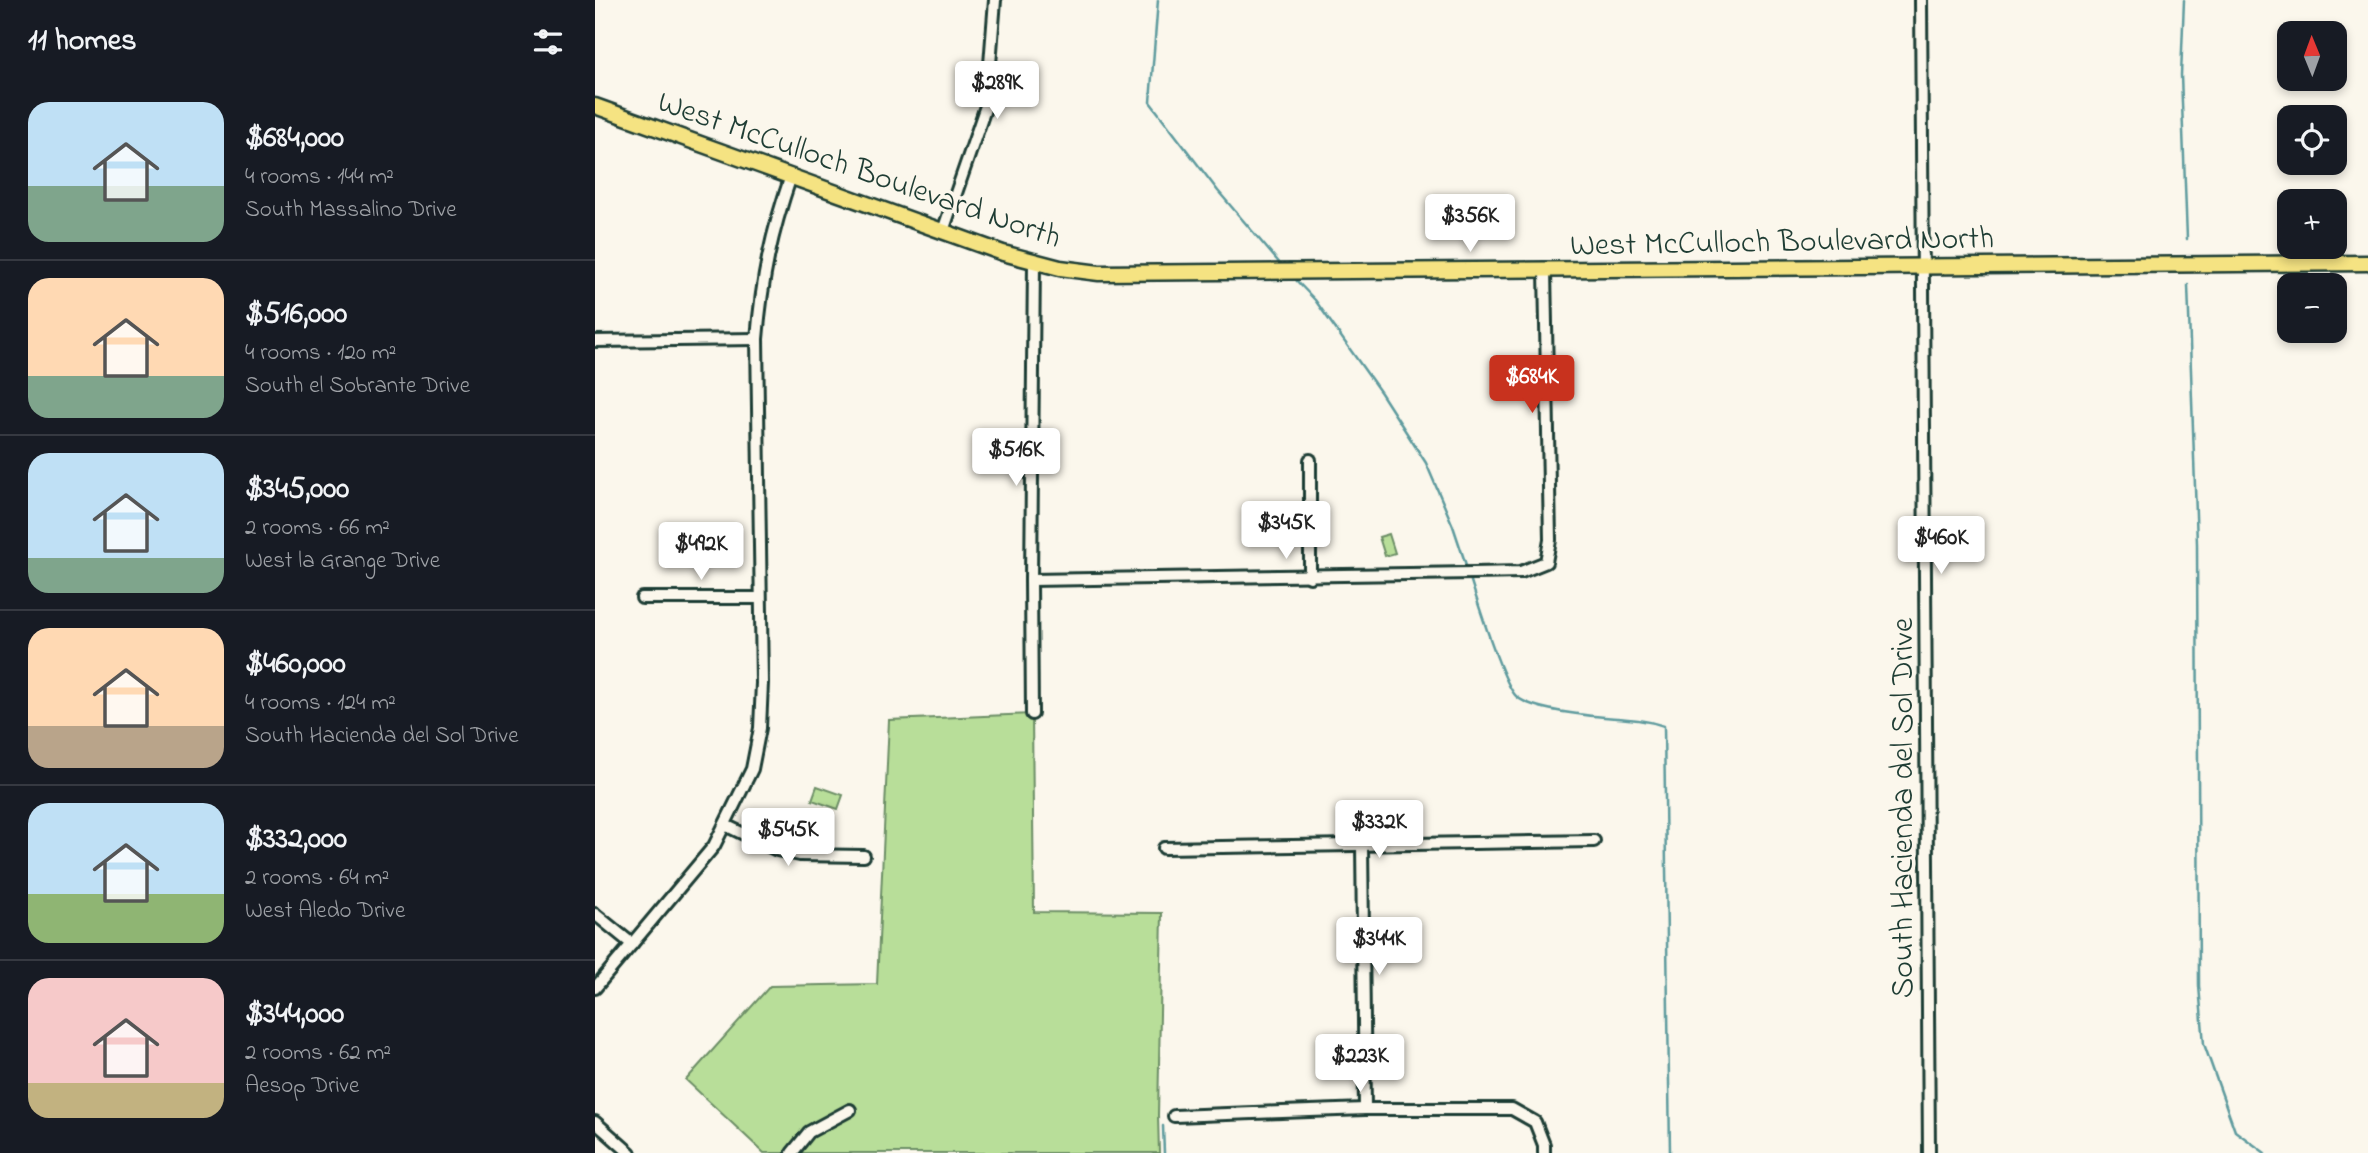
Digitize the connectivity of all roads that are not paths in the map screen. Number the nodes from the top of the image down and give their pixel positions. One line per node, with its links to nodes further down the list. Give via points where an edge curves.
1 (995, 0): 5 (street, via 987,103)
2 (1921, 0): 8 (street, South Hacienda del Sol Drive)
3 (595, 106): 4 (main road, West McCulloch Boulevard North)
4 (791, 176): 5 (main road, West McCulloch Boulevard North); 10 (street, via 761,284)
5 (943, 231): 6 (main road, West McCulloch Boulevard North)
6 (1034, 262): 9 (main road, West McCulloch Boulevard North, via 1119,274); 14 (street)
7 (2368, 263): 8 (main road, West McCulloch Boulevard North)
8 (1923, 267): 9 (main road, West McCulloch Boulevard North); 33 (street, South Hacienda del Sol Drive)
9 (1545, 270): 13 (street, via 1550,540 1546,562 1521,572)
10 (757, 339): 11 (street); 16 (street)
11 (595, 341)
12 (1310, 460): 13 (street)
13 (1310, 577): 14 (street)
14 (1031, 580): 17 (street)
15 (642, 598): 16 (street)
16 (759, 598): 18 (street, via 760,728 752,769)
17 (1032, 714)
18 (725, 825): 22 (street, via 777,850); 24 (street, via 714,846)
19 (1594, 841): 20 (street)
20 (1362, 845): 21 (street); 27 (street)
21 (1164, 848)
22 (864, 856)
23 (595, 914): 24 (street)
24 (632, 944): 25 (street)
25 (595, 988)
26 (850, 1110): 31 (street, via 809,1132)
27 (1365, 1110): 28 (street); 32 (street, via 1512,1109 1535,1122)
28 (1174, 1116)
29 (595, 1122): 30 (street)
30 (630, 1153)
31 (792, 1153)
32 (1544, 1153)
33 (1929, 1153)

